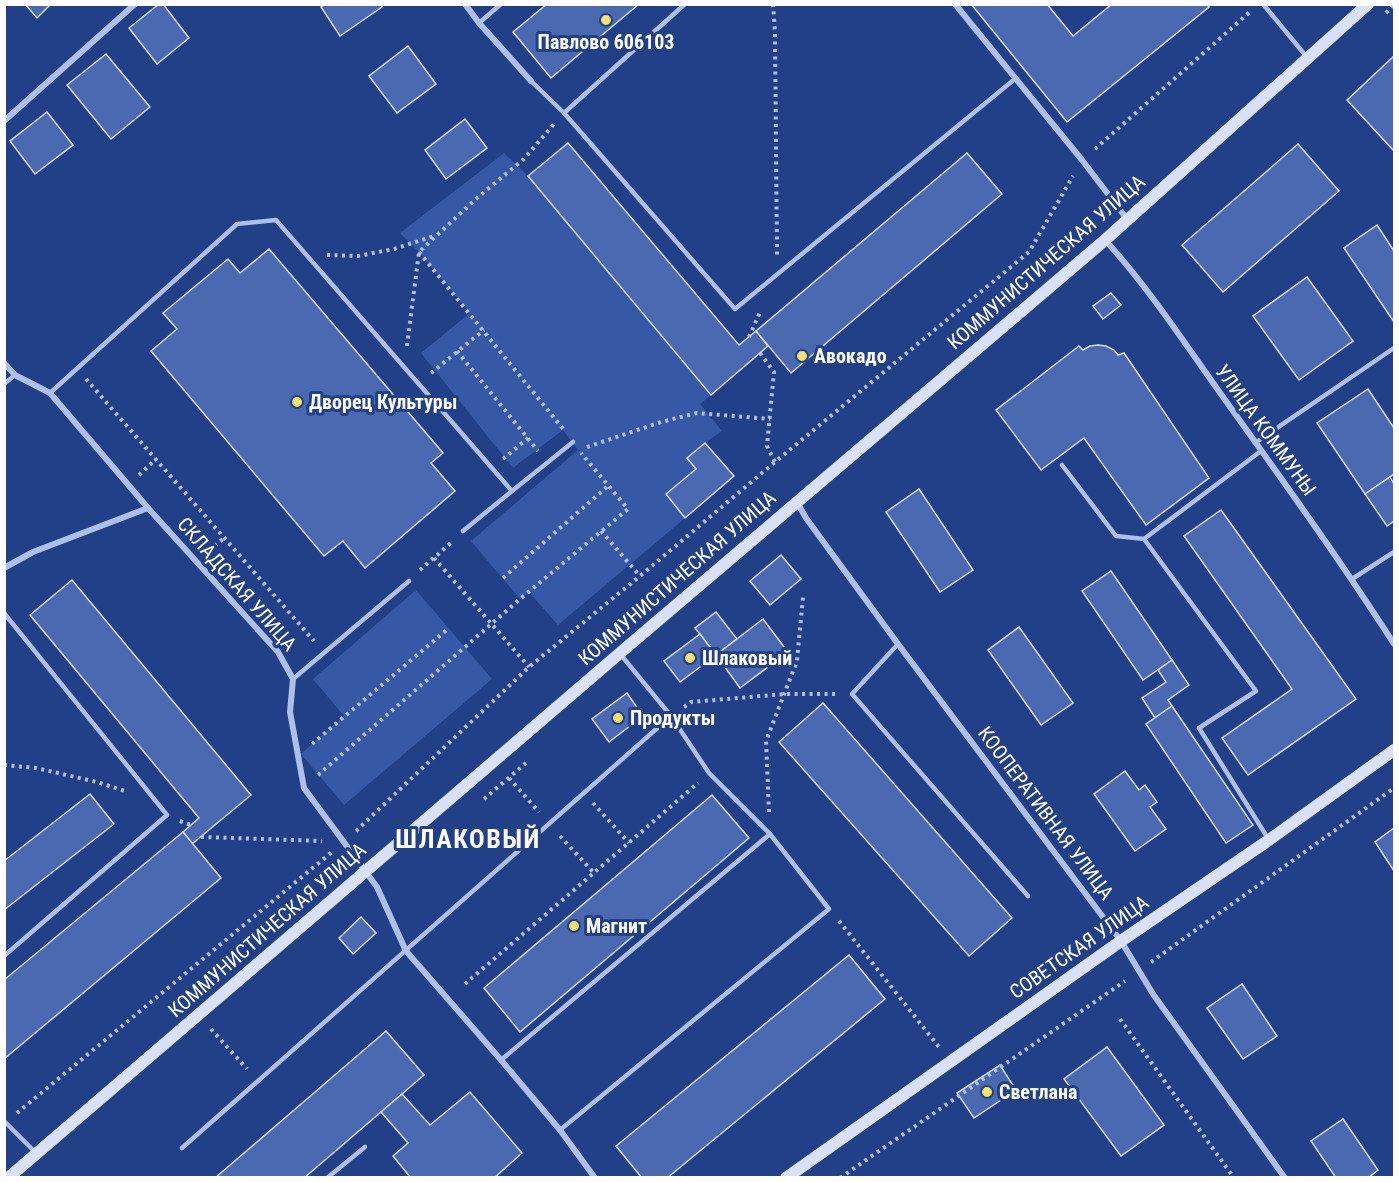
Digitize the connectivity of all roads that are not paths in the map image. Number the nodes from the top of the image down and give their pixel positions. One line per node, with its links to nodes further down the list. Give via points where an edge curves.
1 (135, 4): 13 (street)
2 (465, 4): 8 (street)
3 (501, 4): 8 (lane)
4 (685, 4): 12 (lane)
5 (955, 4): 10 (street)
6 (1261, 4): 9 (lane)
7 (1368, 4): 9 (main road, КОММУНИСТИЧЕСКАЯ УЛИЦА)
8 (480, 23): 11 (street)
9 (1308, 58): 14 (main road, КОММУНИСТИЧЕСКАЯ УЛИЦА)
10 (1016, 78): 12 (lane, via 735,309); 14 (street)
11 (531, 81): 12 (lane)
12 (564, 113)
13 (4, 121)
14 (1127, 219): 15 (main road, КОММУНИСТИЧЕСКАЯ УЛИЦА)
15 (1105, 240): 22 (street, УЛИЦА КОММУНЫ); 26 (main road, КОММУНИСТИЧЕСКАЯ УЛИЦА)
16 (1395, 348): 22 (lane)
17 (4, 363): 18 (street, СКЛАДСКАЯ УЛИЦА)
18 (15, 375): 19 (lane); 20 (street, СКЛАДСКАЯ УЛИЦА)
19 (4, 384)
20 (50, 393): 25 (lane, via 237,224 276,220); 27 (street, СКЛАДСКАЯ УЛИЦА)
21 (573, 442): 25 (lane)
22 (1256, 443): 23 (street, УЛИЦА КОММУНЫ)
23 (1261, 451): 29 (lane); 32 (street, УЛИЦА КОММУНЫ)
24 (1062, 465): 29 (lane, via 1116,536)
25 (512, 491): 28 (lane)
26 (797, 502): 35 (street, КООПЕРАТИВНАЯ УЛИЦА); 37 (main road, КОММУНИСТИЧЕСКАЯ УЛИЦА)
27 (148, 508): 31 (street, via 33,552); 38 (street, СКЛАДСКАЯ УЛИЦА, via 278,652)
28 (464, 531)
29 (1144, 539): 42 (lane, via 1256,691 1199,728)
30 (1395, 552): 32 (lane)
31 (4, 568)
32 (1352, 579): 36 (street, УЛИЦА КОММУНЫ)
33 (409, 581): 38 (lane)
34 (4, 613): 47 (lane, via 167,815)
35 (898, 644): 44 (lane, via 852,694); 45 (street, КООПЕРАТИВНАЯ УЛИЦА)
36 (1395, 644)
37 (620, 654): 39 (lane); 43 (main road, КОММУНИСТИЧЕСКАЯ УЛИЦА)
38 (293, 679): 43 (street, СКЛАДСКАЯ УЛИЦА, via 290,712 304,788)
39 (671, 716): 41 (lane, via 710,773); 46 (lane)
40 (1395, 750): 42 (main road, СОВЕТСКАЯ УЛИЦА)
41 (770, 834): 48 (lane); 50 (lane, via 829,909)
42 (1269, 840): 45 (main road, СОВЕТСКАЯ УЛИЦА)
43 (365, 872): 46 (street, СКЛАДСКАЯ УЛИЦА, via 377,887); 53 (main road, КОММУНИСТИЧЕСКАЯ УЛИЦА)
44 (1028, 896)
45 (1121, 941): 57 (main road, СОВЕТСКАЯ УЛИЦА); 58 (street, КООПЕРАТИВНАЯ УЛИЦА, via 1153,994)
46 (406, 951): 48 (street, СКЛАДСКАЯ УЛИЦА); 52 (lane)
47 (4, 956)
48 (501, 1060): 50 (street, СКЛАДСКАЯ УЛИЦА)
49 (5, 1122): 53 (lane)
50 (560, 1130): 56 (street, СКЛАДСКАЯ УЛИЦА)
51 (365, 1147): 55 (lane)
52 (182, 1148)
53 (36, 1153): 54 (main road, КОММУНИСТИЧЕСКАЯ УЛИЦА)
54 (8, 1178)
55 (327, 1178)
56 (595, 1178)
57 (786, 1178)
58 (1285, 1178)

